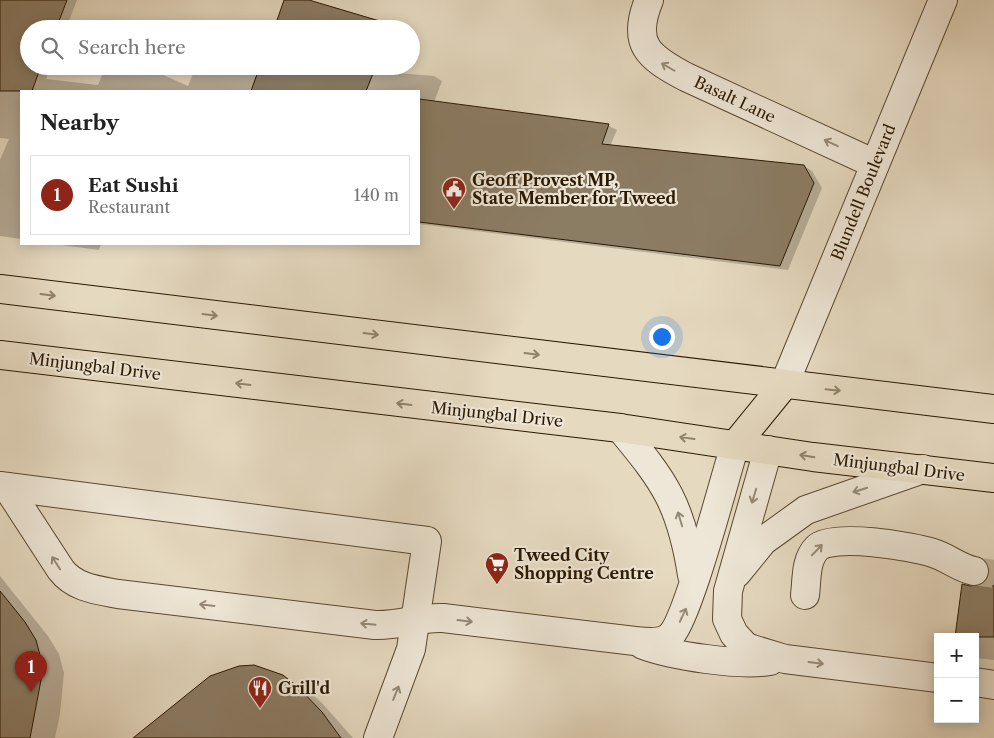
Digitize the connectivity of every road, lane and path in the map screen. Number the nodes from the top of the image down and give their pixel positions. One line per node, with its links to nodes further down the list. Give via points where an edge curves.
1 (649, 0): 3 (street, Basalt Lane, one-way to 1, via 656,60 642,41 644,13)
2 (943, 0): 3 (street, Blundell Boulevard)
3 (875, 164): 6 (street, Blundell Boulevard)
4 (0, 289): 6 (main road, one-way to 6)
5 (0, 355): 8 (main road, Minjungbal Drive, one-way to 5)
6 (784, 385): 7 (main road, one-way to 7); 9 (main road); 10 (main road)
7 (994, 409)
8 (620, 428): 9 (main road, Minjungbal Drive, one-way to 8); 16 (street, one-way to 8, via 686,538 674,500)
9 (735, 445): 10 (main road, Minjungbal Drive); 16 (street)
10 (768, 450): 11 (main road, Minjungbal Drive, one-way to 10); 15 (street, one-way to 15)
11 (923, 470): 12 (main road, Minjungbal Drive); 15 (street, one-way to 15, via 806,510 764,541)
12 (994, 478)
13 (4, 487): 18 (street, one-way to 13, via 375,625 86,588 68,579 60,570); 18 (street, via 427,541)
14 (974, 571): 17 (street, one-way to 14, via 810,558 819,546 831,542 869,543 925,551)
15 (731, 580): 20 (street, via 726,610 734,634 752,650)
16 (694, 584): 19 (street, one-way to 16, via 659,641 673,633)
17 (805, 595)
18 (417, 621): 19 (street, one-way to 19, via 443,618); 24 (street, one-way to 18, via 406,666)
19 (634, 641): 20 (street, via 660,651 727,660 760,663)
20 (785, 659): 21 (street, one-way to 21)
21 (934, 678)
22 (979, 683): 23 (street)
23 (994, 685)
24 (378, 738)

